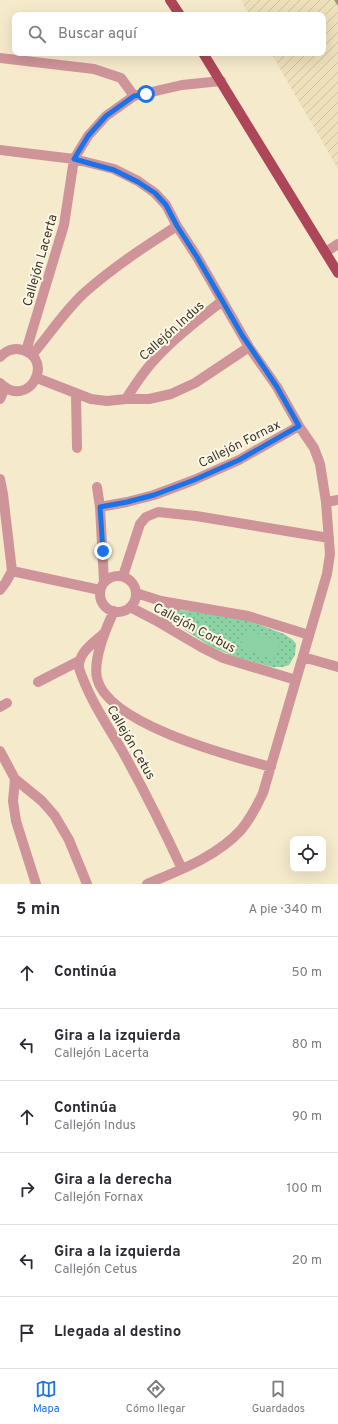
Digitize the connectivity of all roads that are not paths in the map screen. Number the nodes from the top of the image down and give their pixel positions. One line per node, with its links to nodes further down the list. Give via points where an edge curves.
1 (170, 0): 2 (main road)
2 (178, 12)
3 (205, 56): 5 (main road)
4 (0, 58): 6 (street, via 109,73 121,78)
5 (221, 81): 6 (street, via 182,85); 11 (main road)
6 (134, 96): 8 (street, via 106,116 88,136)
7 (0, 150): 8 (street)
8 (74, 159): 9 (street, via 114,170 155,193 166,205); 15 (street, Callejón Lacerta, via 64,225)
9 (177, 226): 13 (street, Callejón Indus); 15 (street, via 114,268 83,295)
10 (338, 244): 11 (street)
11 (326, 252): 12 (main road)
12 (338, 273)
13 (222, 301): 14 (street, Callejón Indus); 21 (street, Callejón Indus, via 160,354 140,376)
14 (249, 347): 21 (street, via 195,383 171,394 149,399); 22 (street, Callejón Indus, via 277,387)
15 (29, 353): 16 (street, via 12,349); 17 (street, via 37,362)
16 (0, 357)
17 (37, 378): 18 (street, via 23,391 14,392); 19 (street)
18 (3, 386): 20 (street)
19 (76, 395): 21 (street, via 107,401); 23 (street)
20 (0, 399)
21 (126, 399)
22 (299, 426): 27 (street, Callejón Fornax, via 314,448 320,464); 28 (street, Callejón Fornax, via 239,460 194,480 154,495)
23 (77, 448)
24 (0, 479): 30 (street, via 4,494)
25 (97, 486): 28 (street)
26 (338, 500): 27 (street)
27 (326, 502): 29 (street, Callejón Fornax)
28 (100, 507): 32 (street)
29 (329, 538): 31 (street, via 158,512 146,517 140,524); 40 (street, Callejón Fornax, via 327,574)
30 (12, 571): 32 (street); 33 (street)
31 (123, 576): 32 (street, via 110,577); 34 (street, via 132,582)
32 (102, 586): 37 (street, via 100,598 108,609)
33 (0, 590)
34 (136, 593): 35 (street, Callejón Corbus); 36 (street)
35 (180, 605): 38 (street, via 166,613); 40 (street, Callejón Corbus, via 248,616)
36 (130, 607): 37 (street); 38 (street, Callejón Corbus)
37 (114, 611): 39 (street)
38 (168, 627): 44 (street, Callejón Corbus, via 223,658)
39 (104, 633): 42 (street); 46 (street, via 96,668)
40 (309, 635): 41 (street)
41 (303, 657): 43 (street); 44 (street)
42 (79, 661): 45 (street); 47 (street, Callejón Cetus, via 81,675)
43 (338, 668)
44 (296, 680): 49 (street)
45 (38, 682)
46 (99, 687): 47 (street); 49 (street, Callejón Cetus, via 130,715 156,728 208,749)
47 (90, 694): 51 (street, Callejón Cetus, via 147,795)
48 (0, 752): 50 (street)
49 (271, 767): 51 (street, via 263,793 241,830 224,845)
50 (15, 779): 52 (street, via 13,801 16,821); 53 (street, via 42,801 55,816)
51 (182, 870): 54 (street)
52 (36, 884)
53 (87, 884)
54 (147, 884)

